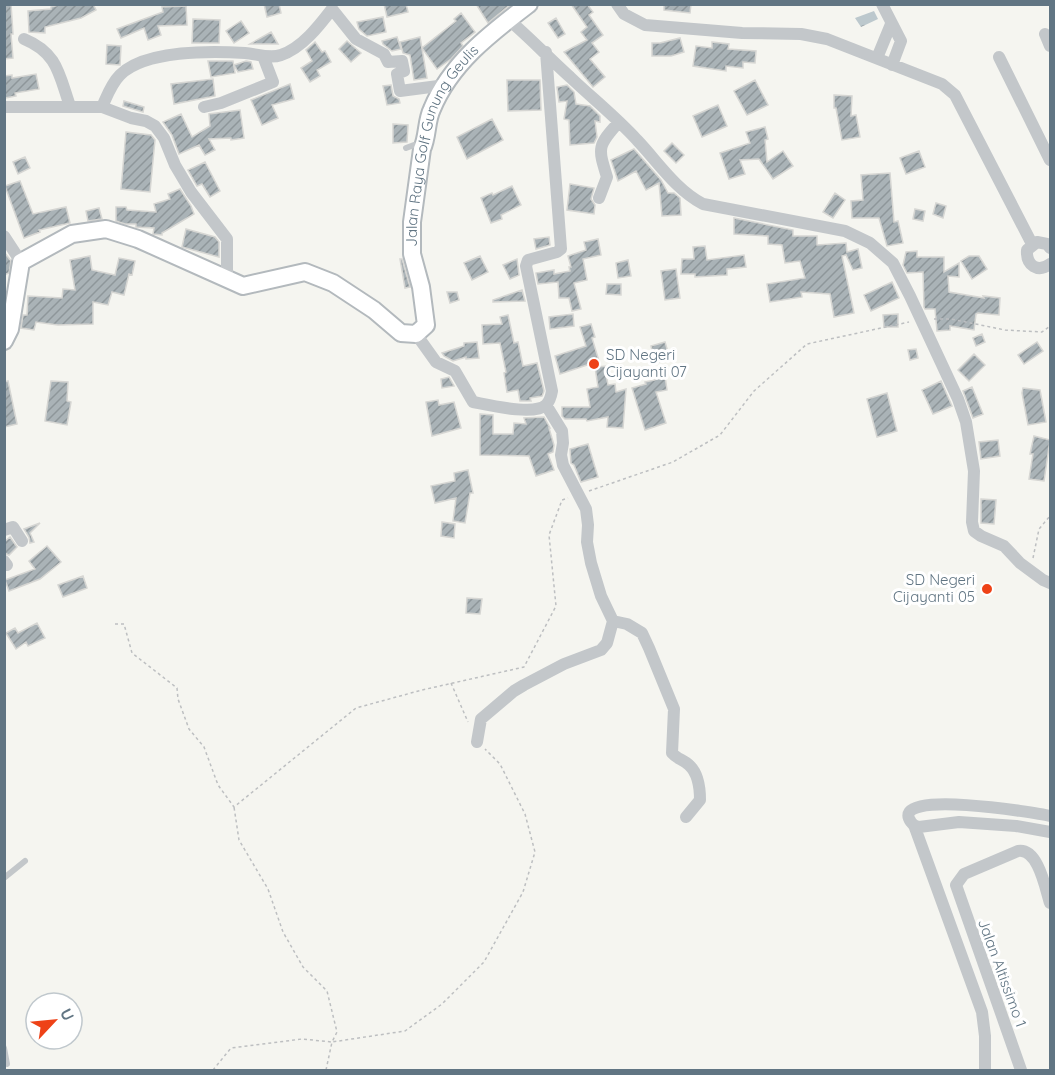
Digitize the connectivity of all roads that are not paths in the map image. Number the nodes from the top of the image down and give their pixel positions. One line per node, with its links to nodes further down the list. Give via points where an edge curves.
1 (529, 4): 4 (main road, Jalan Raya Golf Gunung Geulis)
2 (617, 4): 12 (street, via 624,14 645,25 801,34 827,39)
3 (882, 4): 5 (street)
4 (509, 20): 9 (street); 14 (main road, Jalan Raya Golf Gunung Geulis, via 461,62)
5 (891, 24): 12 (street); 13 (street, via 901,41)
6 (1045, 34): 8 (street)
7 (24, 39): 15 (street, via 46,51 54,62)
8 (1050, 46)
9 (546, 52): 19 (street); 32 (street, via 561,249 528,260 526,266 552,392)
10 (263, 56): 14 (street, via 276,57 293,49 332,9 356,39 384,54 388,62 402,61 404,70 397,74 400,91); 17 (street, via 183,53 135,65 111,86); 18 (street, via 273,82)
11 (999, 57): 21 (street)
12 (877, 58): 13 (street)
13 (892, 65): 25 (street, via 942,84 954,95)
14 (446, 85): 30 (main road, Jalan Raya Golf Gunung Geulis, via 431,110 427,138 414,148 412,254 426,325)
15 (70, 106): 16 (street); 17 (street)
16 (4, 107)
17 (102, 107): 29 (street, via 146,121 164,138 191,192 227,239)
18 (204, 107)
19 (619, 122): 23 (street, via 600,149 607,177); 35 (street, via 682,191 703,204 845,231 870,243 893,263 966,422 974,471 974,531 1004,546 1031,572)
20 (1050, 128): 21 (street)
21 (1038, 134): 22 (street)
22 (1050, 160)
23 (599, 198)
24 (4, 236): 27 (street)
25 (1032, 244): 26 (street); 28 (street, via 1027,250 1030,264 1044,268)
26 (1049, 245)
27 (21, 262): 29 (main road, via 72,234 106,229); 31 (main road, via 10,329)
28 (1050, 264)
29 (227, 278): 30 (main road, via 243,286 305,272 341,288 401,333)
30 (416, 334): 32 (street, via 436,362 455,371 473,402 524,409)
31 (4, 341)
32 (546, 405): 36 (street, via 562,431 563,465 586,509 591,563)
33 (4, 530): 34 (street, via 13,527)
34 (22, 541)
35 (1050, 583)
36 (613, 621): 37 (street, via 608,643 601,650 524,685 481,719); 39 (street, via 642,633 674,709 672,753 689,765 700,792 700,800)
37 (477, 742)
38 (1050, 816): 40 (street, via 990,807 925,805 909,813)
39 (686, 818)
40 (914, 825): 41 (street, via 988,823); 47 (street, via 982,1012)
41 (1050, 832)
42 (25, 861): 43 (lane)
43 (4, 878)
44 (1050, 903): 48 (street, Jalan Altissimo 1, via 1036,861 1025,850 964,874 956,885)
45 (4, 1048): 46 (lane)
46 (6, 1066)
47 (985, 1071)
48 (1021, 1071)

